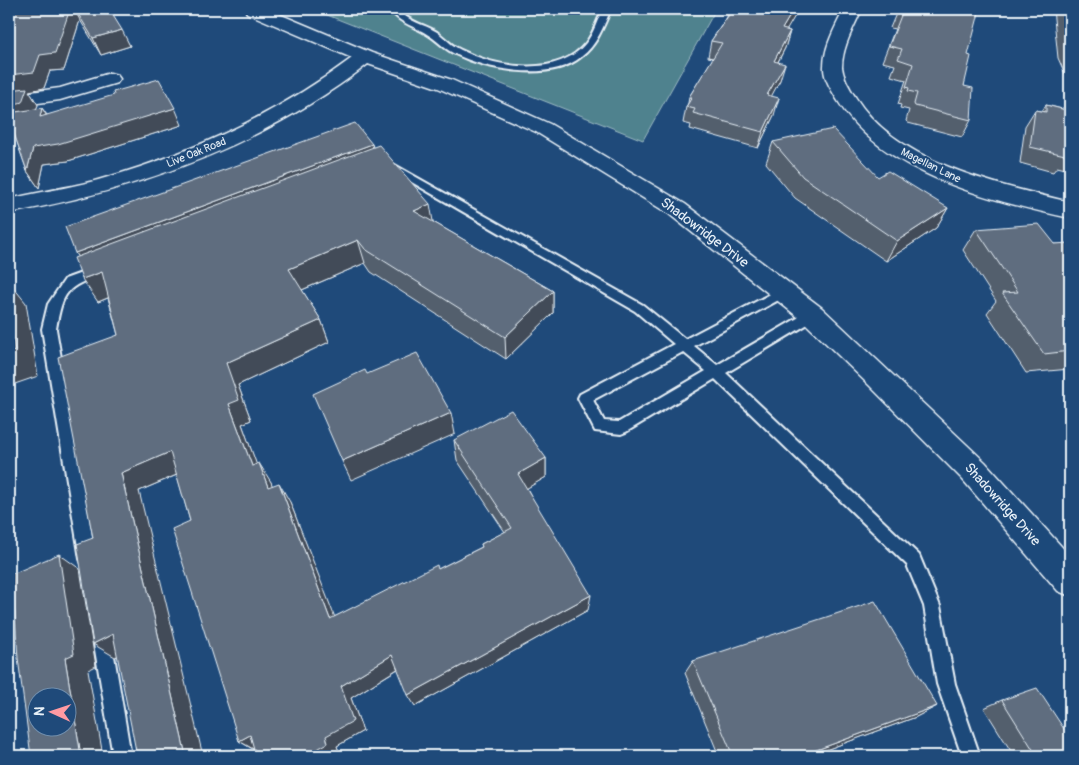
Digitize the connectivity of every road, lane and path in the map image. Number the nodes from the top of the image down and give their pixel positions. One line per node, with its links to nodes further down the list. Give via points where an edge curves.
1 (253, 9): 5 (main road, Shadowridge Drive)
2 (394, 9): 3 (lane, via 404,20 465,55 497,64 532,68 575,59 588,47)
3 (607, 9)
4 (853, 9): 10 (main road, Magellan Lane, via 836,49 833,68 849,107 886,141 909,156 964,180)
5 (365, 57): 9 (main road, Live Oak Road, via 327,86 263,123 202,152 102,186); 12 (main road, Shadowridge Drive, via 445,84 543,128 677,209)
6 (110, 80): 7 (main road, via 27,100)
7 (9, 101)
8 (375, 166): 14 (lane, via 385,162 639,308)
9 (9, 206)
10 (1070, 210)
11 (115, 264): 16 (lane, via 69,282 54,304 49,329)
12 (784, 292): 13 (main road, Shadowridge Drive); 14 (lane)
13 (813, 315): 15 (lane); 17 (main road, Shadowridge Drive, via 919,414 1009,509)
14 (684, 344): 15 (lane); 15 (lane, via 585,398 600,427 621,428)
15 (716, 372): 20 (lane, via 913,560 932,606 946,684)
16 (90, 572)
17 (1070, 580)
18 (99, 620): 19 (lane)
19 (122, 756)
20 (971, 756)

